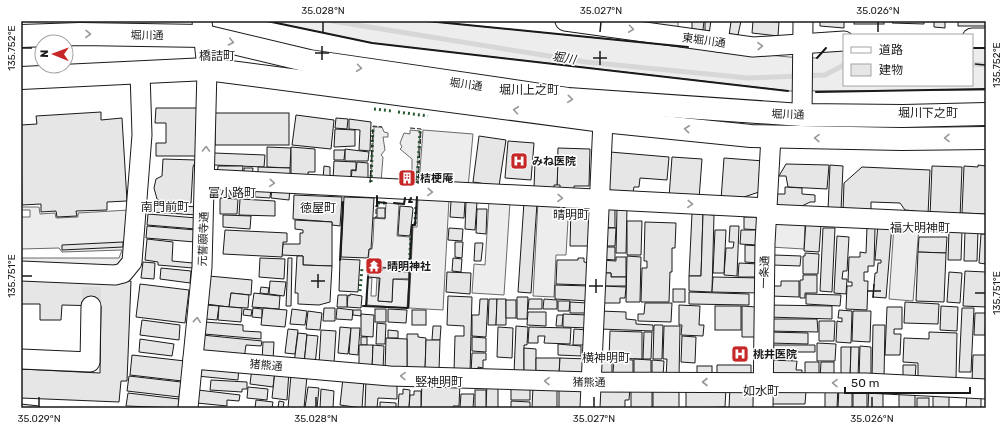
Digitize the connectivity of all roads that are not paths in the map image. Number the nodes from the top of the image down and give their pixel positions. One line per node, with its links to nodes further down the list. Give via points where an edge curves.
1 (565, 21): 9 (street, 東堀川通, one-way to 9)
2 (721, 21): 9 (street)
3 (803, 21): 10 (street)
4 (203, 28): 5 (main road, 堀川通, one-way to 4); 11 (street, 元誓願寺通); 15 (main road, 堀川通, one-way to 15, via 309,61 568,99)
5 (21, 36)
6 (973, 38): 7 (street)
7 (986, 38)
8 (843, 41): 10 (street, 東堀川通)
9 (718, 42): 10 (street, 東堀川通, one-way to 10)
10 (803, 50): 15 (street)
11 (207, 69): 12 (main road, 堀川通); 16 (main road, 堀川通, one-way to 11); 19 (street, 元誓願寺通, one-way to 11)
12 (140, 72): 13 (main road, 堀川通); 23 (street, via 142,135 132,262 123,273 115,276 92,277)
13 (21, 78)
14 (986, 114): 15 (main road, 堀川通)
15 (802, 115)
16 (603, 121): 17 (main road, 堀川通, one-way to 16); 20 (street)
17 (771, 136): 18 (main road, 堀川通, one-way to 17); 21 (street, 一条通)
18 (986, 138)
19 (205, 179): 20 (street, one-way to 20); 26 (street, 元誓願寺通, one-way to 19, via 202,267)
20 (598, 200): 21 (street, one-way to 21); 27 (street)
21 (767, 211): 22 (street); 28 (street, 一条通)
22 (986, 224)
23 (21, 271)
24 (91, 306): 25 (street, via 90,362)
25 (21, 359)
26 (193, 359): 27 (street, 猪熊通, one-way to 26, via 390,376); 30 (street, 元誓願寺通)
27 (592, 382): 28 (street, 猪熊通, one-way to 27); 31 (street)
28 (762, 382): 29 (street, 猪熊通, one-way to 28, via 866,383); 32 (street, 一条通)
29 (986, 389)
30 (188, 408)
31 (590, 408)
32 (763, 408)

